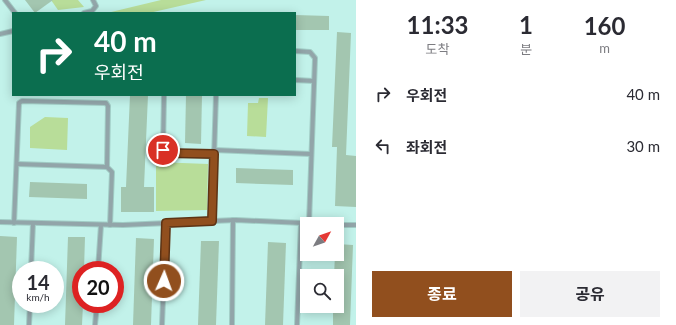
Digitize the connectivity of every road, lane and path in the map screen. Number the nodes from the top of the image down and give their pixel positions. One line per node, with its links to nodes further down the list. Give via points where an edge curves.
1 (5, 0): 3 (lane)
2 (93, 0): 4 (lane, via 96,6)
3 (14, 12)
4 (88, 12)
5 (12, 31): 6 (lane)
6 (1, 33)
7 (296, 51): 9 (lane, via 310,52 315,58)
8 (296, 80): 9 (lane)
9 (314, 81): 13 (lane)
10 (164, 96): 12 (lane, via 163,150 166,153)
11 (216, 96): 12 (lane)
12 (214, 152): 13 (lane); 18 (lane)
13 (311, 154): 16 (lane)
14 (17, 164): 15 (lane); 15 (lane, via 19,103 22,100 106,103); 20 (lane)
15 (107, 167): 26 (lane, via 112,172)
16 (309, 217)
17 (233, 220): 18 (lane); 23 (lane); 36 (lane)
18 (212, 221): 22 (lane)
19 (0, 222): 20 (lane)
20 (14, 223): 21 (lane)
21 (33, 223): 25 (lane); 29 (lane)
22 (166, 223): 26 (lane); 35 (lane)
23 (300, 223)
24 (344, 224): 27 (lane)
25 (101, 225): 26 (lane); 30 (lane)
26 (110, 225)
27 (356, 225)
28 (300, 248): 37 (lane)
29 (31, 261)
30 (99, 261)
31 (30, 313): 33 (lane)
32 (96, 313): 34 (lane)
33 (29, 325)
34 (95, 325)
35 (162, 325)
36 (232, 325)
37 (297, 325)

